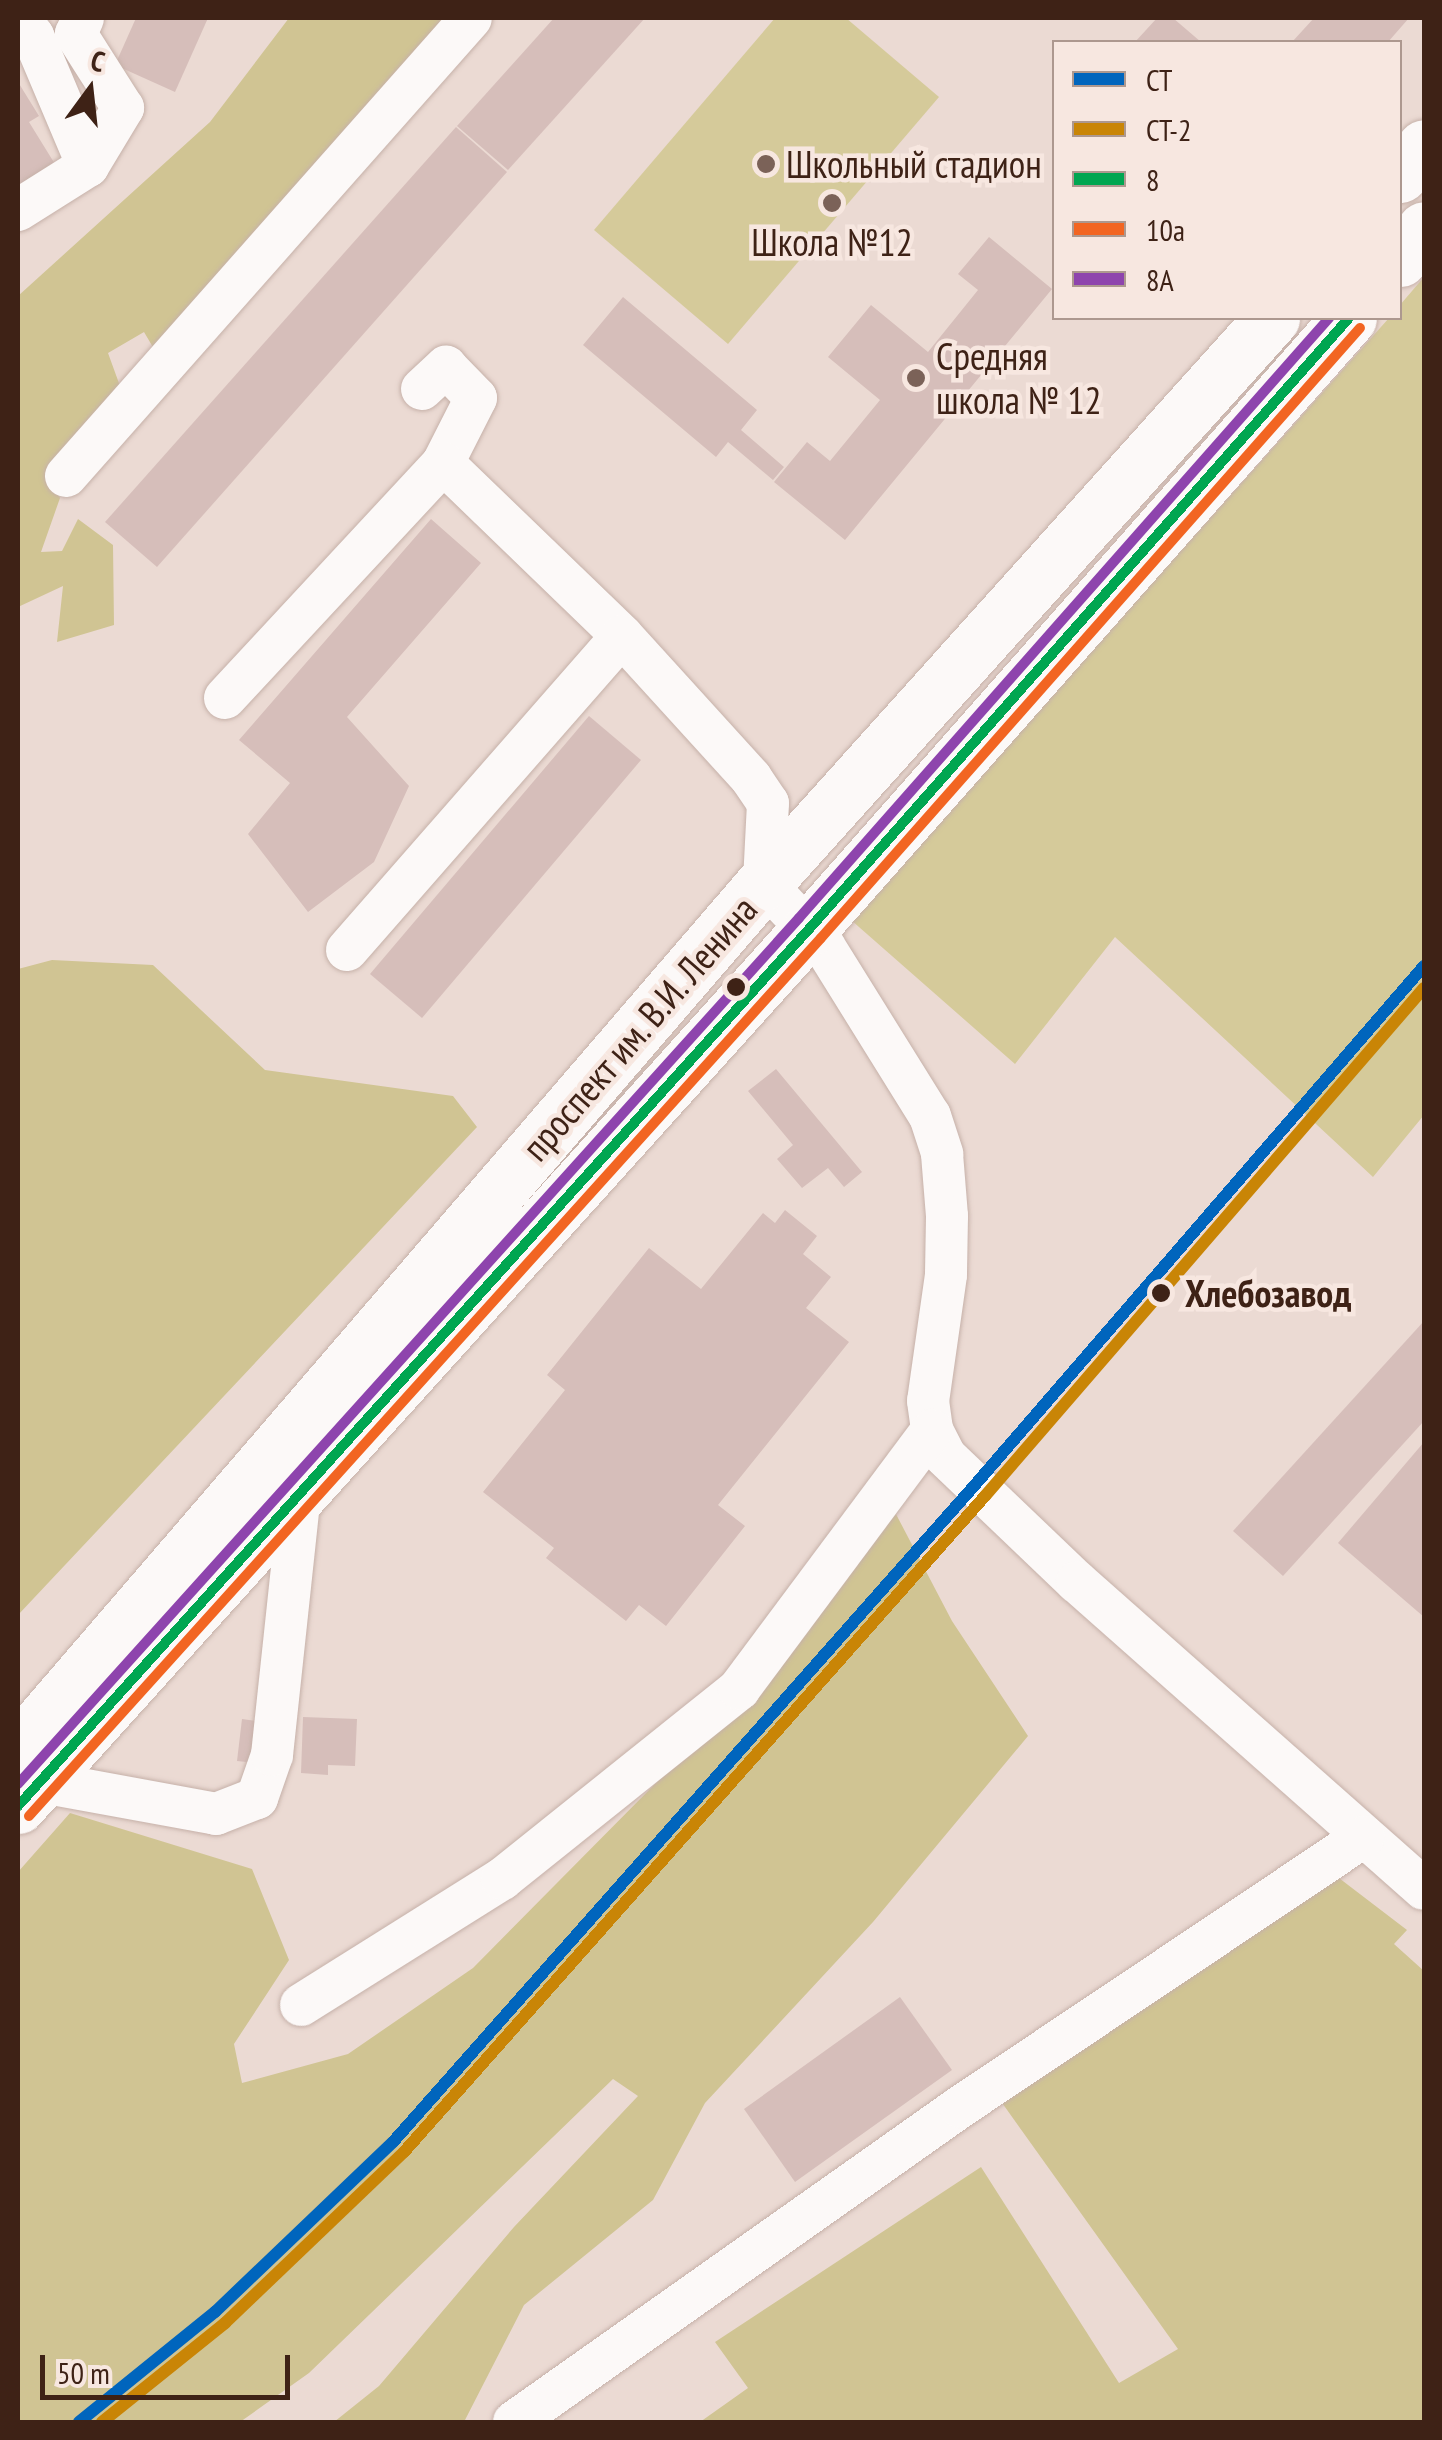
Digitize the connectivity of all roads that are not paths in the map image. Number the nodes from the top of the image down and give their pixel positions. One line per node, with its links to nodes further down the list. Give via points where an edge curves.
1 (19, 18): 5 (street, via 33,36)
2 (83, 18): 5 (street, via 76,34 124,108)
3 (471, 18): 14 (street)
4 (1424, 146): 6 (main road)
5 (88, 166): 7 (street)
6 (1402, 173)
7 (18, 210)
8 (1424, 229): 9 (main road)
9 (1402, 256)
10 (1270, 320): 17 (main road, проспект им. В.И. Ленина)
11 (1347, 320): 18 (main road, проспект им. В.И. Ленина)
12 (422, 389): 13 (street, via 446,367 476,398)
13 (444, 462): 15 (street); 16 (street)
14 (66, 476)
15 (622, 636): 17 (street, via 768,803); 19 (street)
16 (225, 698)
17 (764, 882): 18 (street); 22 (main road, проспект им. В.И. Ленина)
18 (810, 928): 20 (street, via 930,1116 942,1154 946,1275 928,1402); 21 (main road, проспект им. В.И. Ленина)
19 (347, 950)
20 (932, 1430): 23 (street, via 945,1456 988,1499); 25 (street, via 739,1689 502,1879)
21 (300, 1493): 22 (main road, проспект им. В.И. Ленина); 22 (street, via 272,1755 257,1798 216,1814)
22 (26, 1779)
23 (1364, 1837): 24 (street); 26 (street, via 960,2107)
24 (1424, 1889)
25 (301, 2005)
26 (514, 2422)

